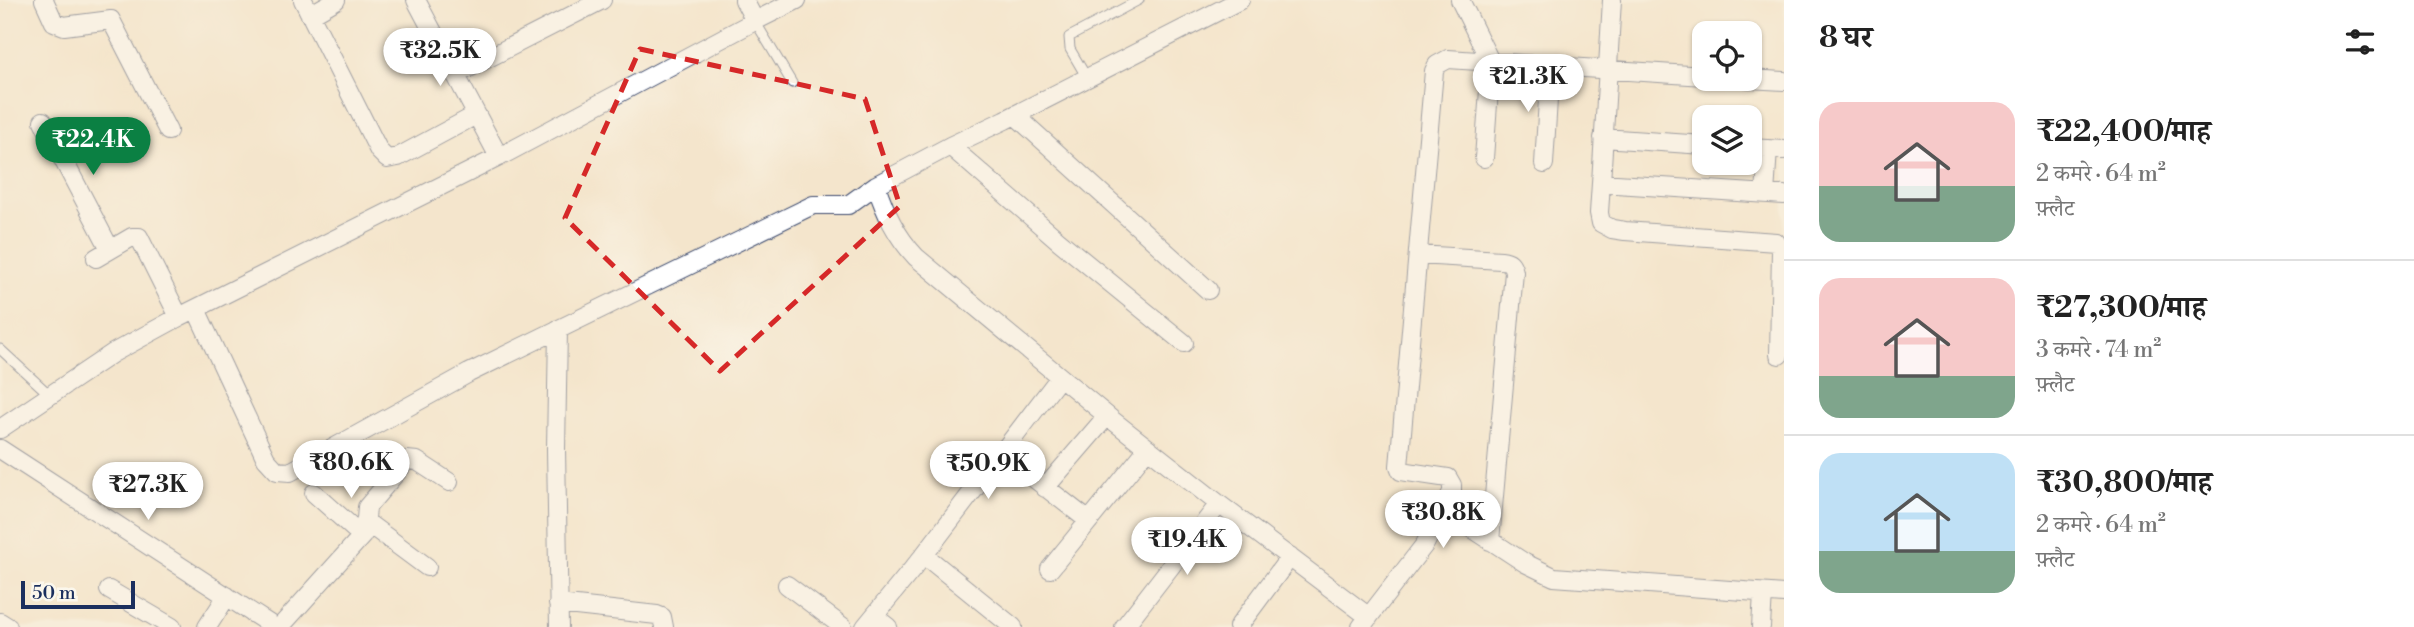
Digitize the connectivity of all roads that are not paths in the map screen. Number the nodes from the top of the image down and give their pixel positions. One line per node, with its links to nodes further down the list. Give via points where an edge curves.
1 (44, 0): 25 (street, via 54,22 64,26 111,20)
2 (335, 0): 11 (street)
3 (416, 0): 16 (street)
4 (602, 0): 16 (street)
5 (744, 0): 12 (street)
6 (797, 0): 12 (street)
7 (1139, 0): 18 (lane, via 1069,37 1070,49)
8 (1240, 0): 18 (street)
9 (1460, 0): 13 (street)
10 (1612, 0): 15 (street)
11 (307, 7): 22 (street, via 387,159)
12 (755, 21): 21 (lane); 30 (street)
13 (1492, 63): 14 (street); 31 (street); 37 (street, via 1448,59 1434,71)
14 (1550, 67): 15 (street); 32 (street)
15 (1608, 71): 17 (street); 26 (street)
16 (455, 75): 22 (street)
17 (1692, 75)
18 (1087, 78): 23 (street)
19 (1762, 80): 20 (street)
20 (1784, 81)
21 (792, 83)
22 (476, 115): 30 (street)
23 (1015, 115): 28 (street); 38 (street)
24 (43, 121): 40 (street, via 103,254 139,237)
25 (168, 131)
26 (1603, 138): 27 (street); 33 (street)
27 (1692, 144)
28 (950, 146): 34 (street); 42 (street)
29 (1767, 149): 35 (street)
30 (499, 157): 39 (street)
31 (1484, 158)
32 (1544, 164)
33 (1601, 183): 35 (street); 44 (street, via 1600,219 1606,227 1776,242 1781,250)
34 (876, 185): 41 (street, via 848,205 813,205); 45 (street, via 898,235 916,257)
35 (1765, 194): 36 (street)
36 (1784, 195)
37 (1418, 255): 56 (street, via 1399,466 1408,473 1451,480 1452,492); 59 (street, via 1502,260 1513,265)
38 (1208, 290)
39 (196, 309): 40 (street); 41 (street, via 266,458 283,473)
40 (179, 317): 46 (street)
41 (558, 329): 69 (street)
42 (1184, 343)
43 (0, 349): 46 (lane)
44 (1779, 355)
45 (1060, 377): 47 (street); 51 (street)
46 (50, 395): 48 (street)
47 (1107, 416): 49 (street); 53 (street)
48 (0, 429)
49 (1148, 448): 55 (street); 57 (street)
50 (0, 449): 68 (street)
51 (1000, 452): 53 (street); 60 (street)
52 (449, 482): 58 (street, via 417,461 407,460 368,507)
53 (1045, 488): 57 (street)
54 (314, 493): 58 (street)
55 (1219, 504): 61 (street); 80 (street)
56 (1444, 510): 59 (street); 70 (street, via 1425,544)
57 (1089, 521): 63 (street)
58 (364, 528): 62 (street); 75 (street)
59 (1490, 541): 66 (street, via 1555,577)
60 (924, 555): 71 (street); 79 (street)
61 (1290, 557): 70 (street); 81 (street)
62 (427, 567)
63 (1050, 569)
64 (787, 584): 78 (street)
65 (110, 590): 72 (street)
66 (1763, 593): 67 (street); 82 (street)
67 (1784, 594)
68 (227, 596): 73 (street); 74 (street)
69 (558, 604): 76 (street); 77 (street, via 657,615)
70 (1365, 622)
71 (875, 623)
72 (172, 627)
73 (207, 627)
74 (274, 627)
75 (280, 627)
76 (559, 627)
77 (664, 627)
78 (843, 627)
79 (1013, 627)
80 (1124, 627)
81 (1238, 627)
82 (1760, 627)

